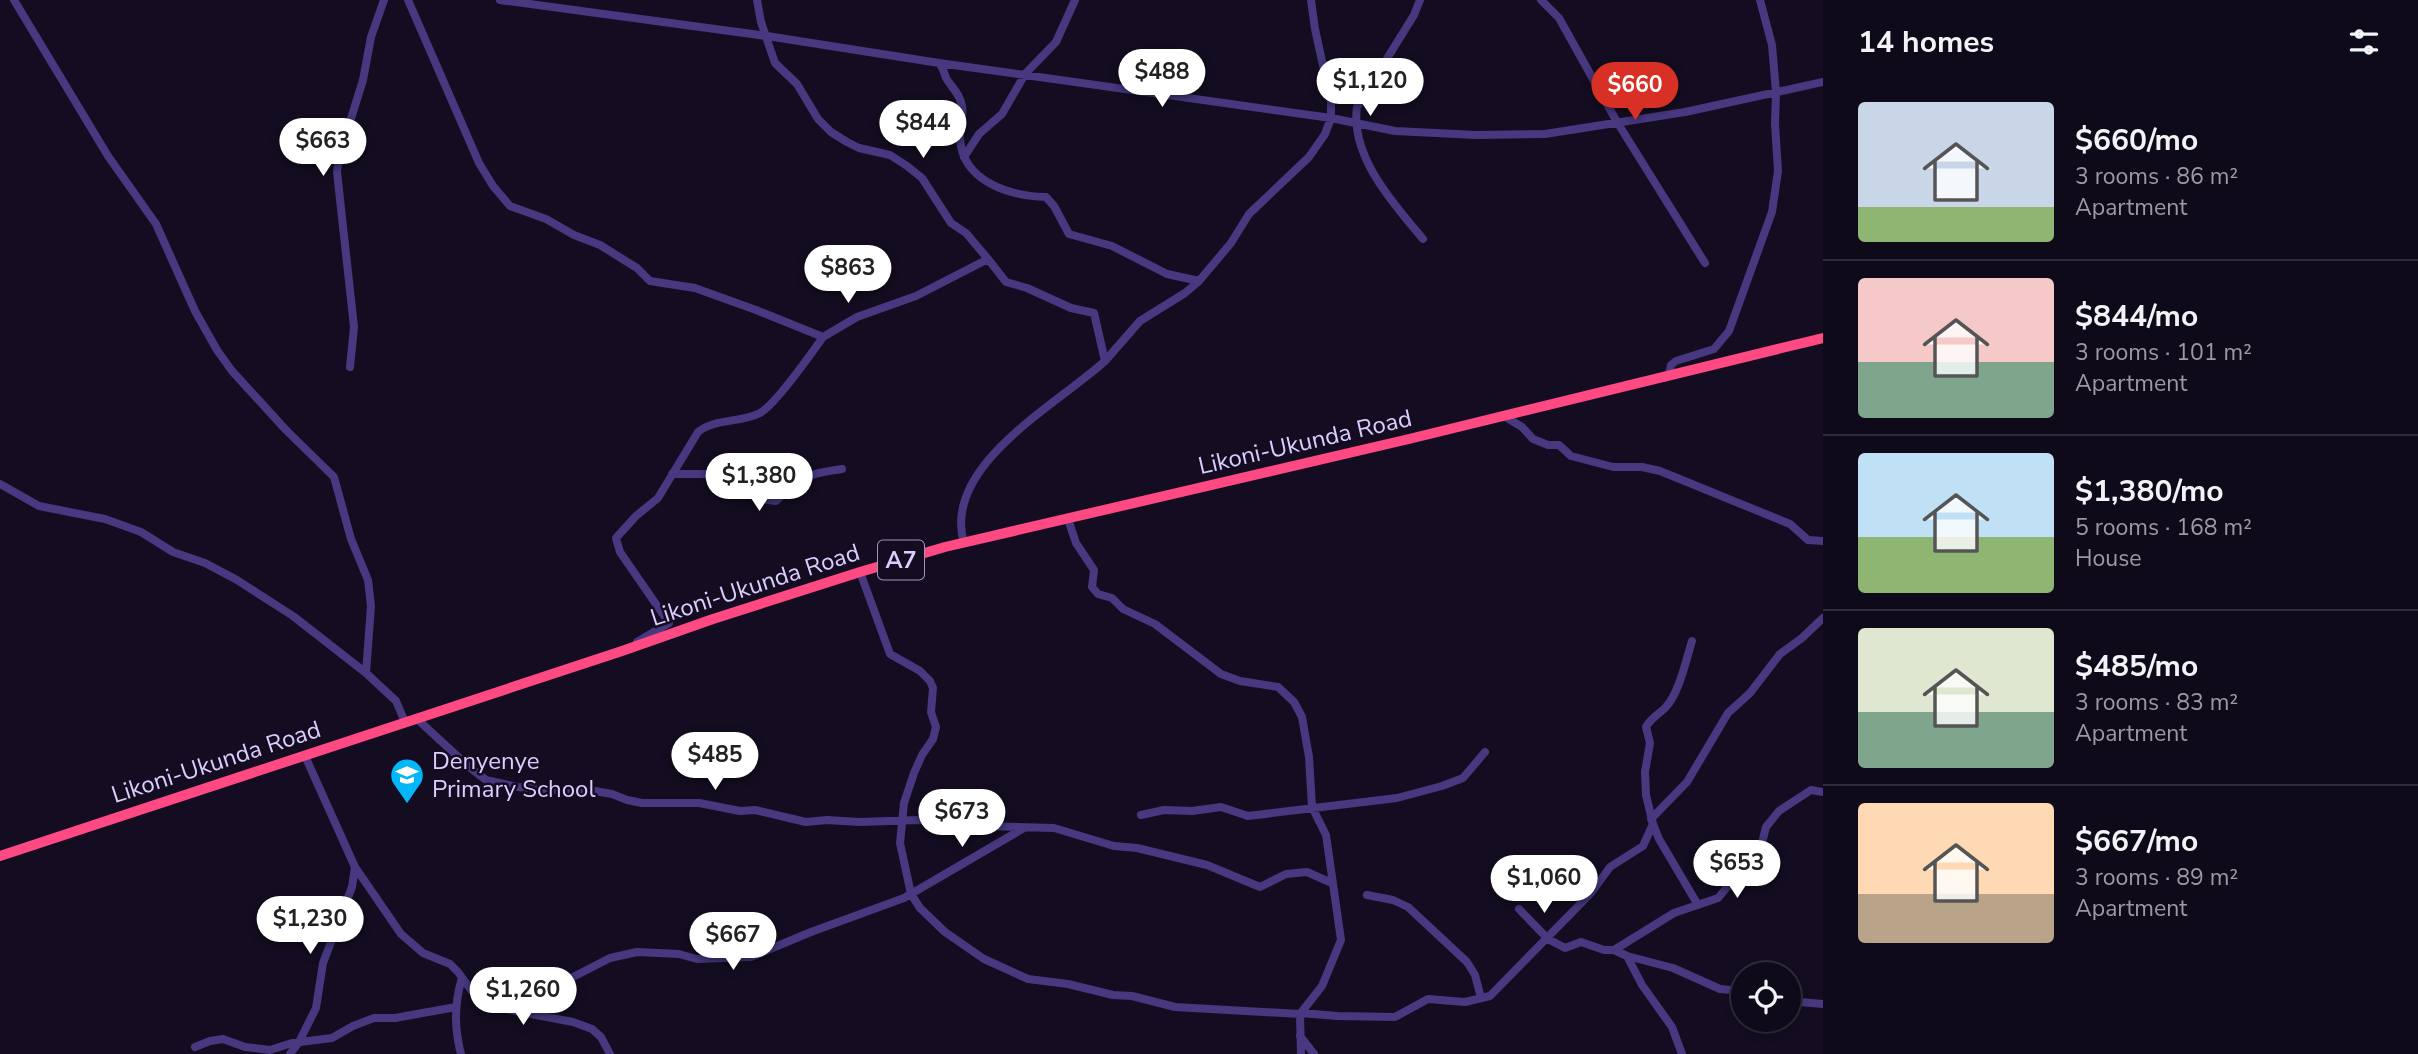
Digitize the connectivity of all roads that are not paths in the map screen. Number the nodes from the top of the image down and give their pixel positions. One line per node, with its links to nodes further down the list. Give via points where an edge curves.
1 (14, 0): 40 (street, via 108,156 156,224 217,350 334,477 368,580 371,606)
2 (384, 0): 27 (street, via 337,172 354,327)
3 (408, 0): 24 (street, via 479,163 510,206 600,246 650,281 695,288)
4 (500, 0): 11 (street)
5 (757, 0): 11 (street)
6 (1075, 0): 13 (street, via 1056,42)
7 (1311, 0): 16 (street)
8 (1420, 0): 18 (street, via 1357,107)
9 (1541, 0): 17 (street, via 1559,18)
10 (1760, 0): 15 (street, via 1772,45)
11 (767, 36): 12 (street); 21 (street, via 775,63 797,84 818,119 847,142 890,155 922,178 951,223)
12 (939, 63): 13 (street); 19 (street, via 963,109 959,137)
13 (1025, 74): 16 (street); 19 (street, via 1002,114 979,134)
14 (1823, 82): 15 (street)
15 (1776, 92): 17 (street); 28 (street, via 1778,172 1772,212 1747,284 1729,331 1714,349 1676,361)
16 (1331, 118): 18 (street); 23 (street, via 1309,157 1249,214)
17 (1617, 122): 18 (street, via 1545,134 1476,135 1395,131); 22 (street)
18 (1355, 123): 20 (street, via 1367,160 1392,202)
19 (964, 157): 23 (street, via 976,175 1002,190 1046,197 1069,234 1112,246 1167,274)
20 (1423, 239)
21 (988, 259): 24 (street, via 916,296 857,317); 26 (street, via 1006,282 1094,313)
22 (1704, 263)
23 (1199, 281): 26 (street, via 1140,321)
24 (823, 337): 31 (street, via 774,401 760,413 706,425)
25 (1823, 338): 28 (highway, Likoni-Ukunda Road / A7)
26 (1105, 360): 35 (street, via 1038,413 980,469 962,507)
27 (350, 367)
28 (1669, 375): 29 (highway, Likoni-Ukunda Road / A7)
29 (1504, 416): 33 (highway, Likoni-Ukunda Road / A7); 34 (street, via 1533,439 1559,445 1571,456 1613,467 1660,471 1790,524 1808,540)
30 (842, 470): 31 (street, via 812,473 776,501 761,499 724,474)
31 (672, 474): 39 (street, via 658,498 616,538 620,552 669,623)
32 (0, 484): 40 (street, via 39,506 105,519 205,562 293,616)
33 (1068, 519): 35 (highway, Likoni-Ukunda Road / A7); 45 (street, via 1076,543 1094,570 1092,587 1098,594 1155,624 1221,674 1278,687 1294,702 1302,717 1309,757)
34 (1823, 541)
35 (964, 543): 36 (highway, Likoni-Ukunda Road / A7)
36 (860, 572): 39 (highway, Likoni-Ukunda Road / A7); 48 (street, via 890,654 920,671 933,688 931,712 936,727 914,773)
37 (1823, 618): 47 (street, via 1780,654 1728,713 1687,782)
38 (1692, 641): 47 (street, via 1666,708 1646,727 1650,743 1646,795)
39 (622, 651): 41 (highway, Likoni-Ukunda Road / A7)
40 (366, 673): 41 (street)
41 (411, 720): 43 (highway, Likoni-Ukunda Road / A7); 48 (street, via 486,780 518,787 589,790 642,803 699,803 806,822)
42 (1485, 752): 45 (street, via 1462,778 1443,786 1397,798)
43 (305, 756): 50 (highway, Likoni-Ukunda Road / A7); 51 (street)
44 (1823, 792): 55 (street, via 1811,790 1779,811 1766,827 1761,847 1727,889 1718,898)
45 (1312, 807): 46 (street, via 1248,816 1221,807); 52 (street, via 1326,835)
46 (1141, 815)
47 (1651, 819): 55 (street); 57 (street, via 1643,846 1609,867)
48 (901, 820): 49 (street); 53 (street, via 900,843)
49 (1026, 827): 52 (street, via 1054,828 1207,865 1260,887 1286,874 1307,872); 53 (street)
50 (0, 856)
51 (355, 867): 60 (street, via 401,934 423,953 450,964); 69 (street, via 352,887 323,962 316,1008)
52 (1332, 883): 66 (street, via 1342,940 1322,986)
53 (911, 894): 66 (street, via 920,908 967,948 1028,979 1175,1007); 67 (street, via 751,957 697,959 637,952 610,958 555,991)
54 (1367, 895): 62 (street, via 1409,907 1467,962)
55 (1698, 905): 58 (street, via 1674,913)
56 (1519, 909): 57 (street)
57 (1548, 939): 58 (street, via 1565,948 1581,942); 62 (street, via 1490,996)
58 (1615, 950): 59 (street)
59 (1627, 956): 61 (street); 76 (street, via 1672,1027)
60 (462, 978): 65 (street); 67 (street, via 486,1001)
61 (1731, 990)
62 (1481, 998): 66 (street, via 1465,1002 1428,999 1395,1017)
63 (1801, 1002): 64 (street)
64 (1823, 1004)
65 (456, 1007): 69 (street, via 374,1018 332,1038); 72 (street)
66 (1301, 1014): 68 (street)
67 (542, 1016): 73 (street, via 592,1029)
68 (1300, 1036): 74 (street); 75 (street)
69 (299, 1042): 70 (street, via 270,1050 223,1039); 71 (street)
70 (195, 1047)
71 (290, 1054)
72 (461, 1054)
73 (610, 1054)
74 (1301, 1054)
75 (1314, 1054)
76 (1682, 1054)

